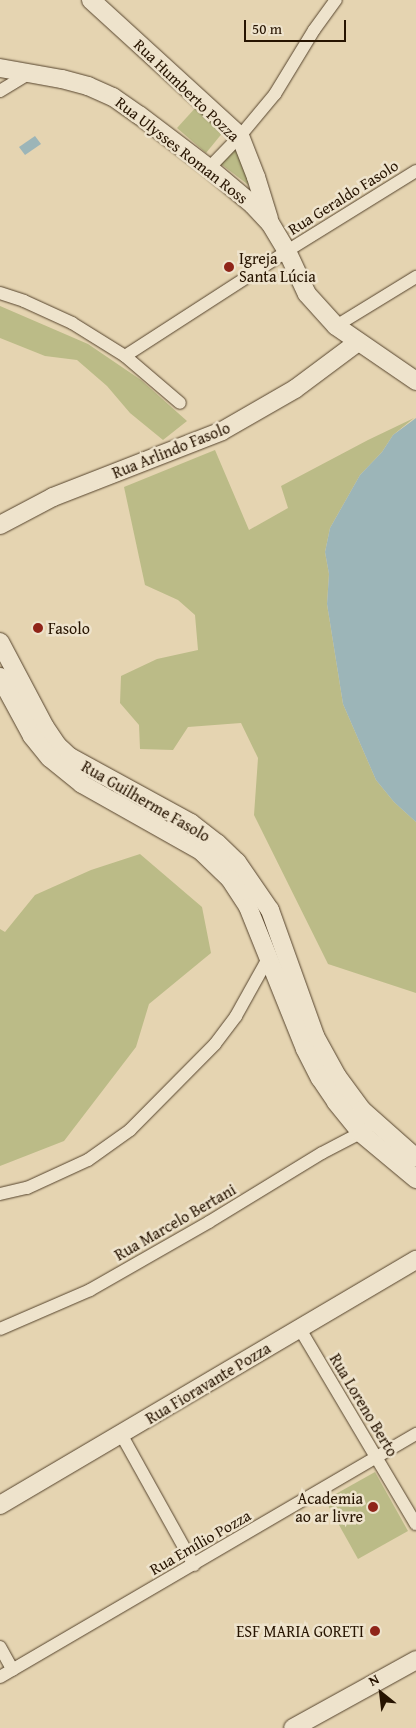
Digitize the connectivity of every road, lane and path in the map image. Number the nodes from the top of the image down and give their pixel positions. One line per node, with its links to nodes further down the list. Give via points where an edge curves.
1 (91, 0): 6 (main road, Rua Humberto Pozza)
2 (336, 0): 6 (street, via 275,94)
3 (0, 68): 4 (main road, Rua Ulysses Roman Ross)
4 (30, 73): 5 (street); 7 (main road, Rua Ulysses Roman Ross, via 88,86 113,97)
5 (0, 92)
6 (240, 136): 7 (street); 9 (main road, Rua Humberto Pozza)
7 (209, 168): 9 (main road, Rua Ulysses Roman Ross)
8 (416, 171): 10 (street, Rua Geraldo Fasolo)
9 (270, 223): 10 (main road)
10 (287, 251): 13 (main road, via 307,294); 15 (street, Rua Geraldo Fasolo)
11 (416, 276): 13 (street)
12 (0, 293): 15 (street, via 72,323)
13 (336, 326): 14 (main road)
14 (358, 342): 16 (main road); 18 (main road, Rua Arlindo Fasolo, via 295,389 222,431 53,497)
15 (125, 356): 17 (street)
16 (416, 381)
17 (180, 403)
18 (0, 525)
19 (0, 642): 21 (main road, Rua Guilherme Fasolo, via 58,745 70,757 191,823 217,843 255,886 270,910)
20 (0, 677): 22 (main road, Rua Guilherme Fasolo, via 32,736 50,758 82,784 201,851 216,863 248,907)
21 (281, 942): 22 (street); 23 (main road, Rua Guilherme Fasolo, via 315,1036 337,1076 362,1110)
22 (269, 957): 24 (main road, Rua Guilherme Fasolo, via 305,1049 320,1078); 27 (street, via 236,1016 215,1044 130,1130 88,1160 27,1188)
23 (378, 1125): 24 (street, Rua Marcelo Bertani); 25 (main road, Rua Guilherme Fasolo)
24 (361, 1133): 26 (main road, Rua Guilherme Fasolo); 29 (street, Rua Marcelo Bertani, via 90,1290)
25 (416, 1158)
26 (416, 1180)
27 (0, 1194)
28 (416, 1260): 30 (main road, Rua Fioravante Pozza)
29 (0, 1329)
30 (300, 1329): 31 (main road, Rua Fioravante Pozza); 33 (street, Rua Loreno Berto)
31 (122, 1434): 34 (main road, Rua Fioravante Pozza); 36 (street)
32 (416, 1434): 33 (street, Rua Emílio Pozza)
33 (377, 1457): 35 (street, Rua Loreno Berto); 36 (street, Rua Emílio Pozza)
34 (0, 1505)
35 (416, 1524)
36 (194, 1565): 39 (street, Rua Emílio Pozza)
37 (0, 1647): 39 (street)
38 (416, 1660): 41 (main road)
39 (13, 1670): 40 (street, Rua Emílio Pozza)
40 (0, 1677)
41 (293, 1728)

